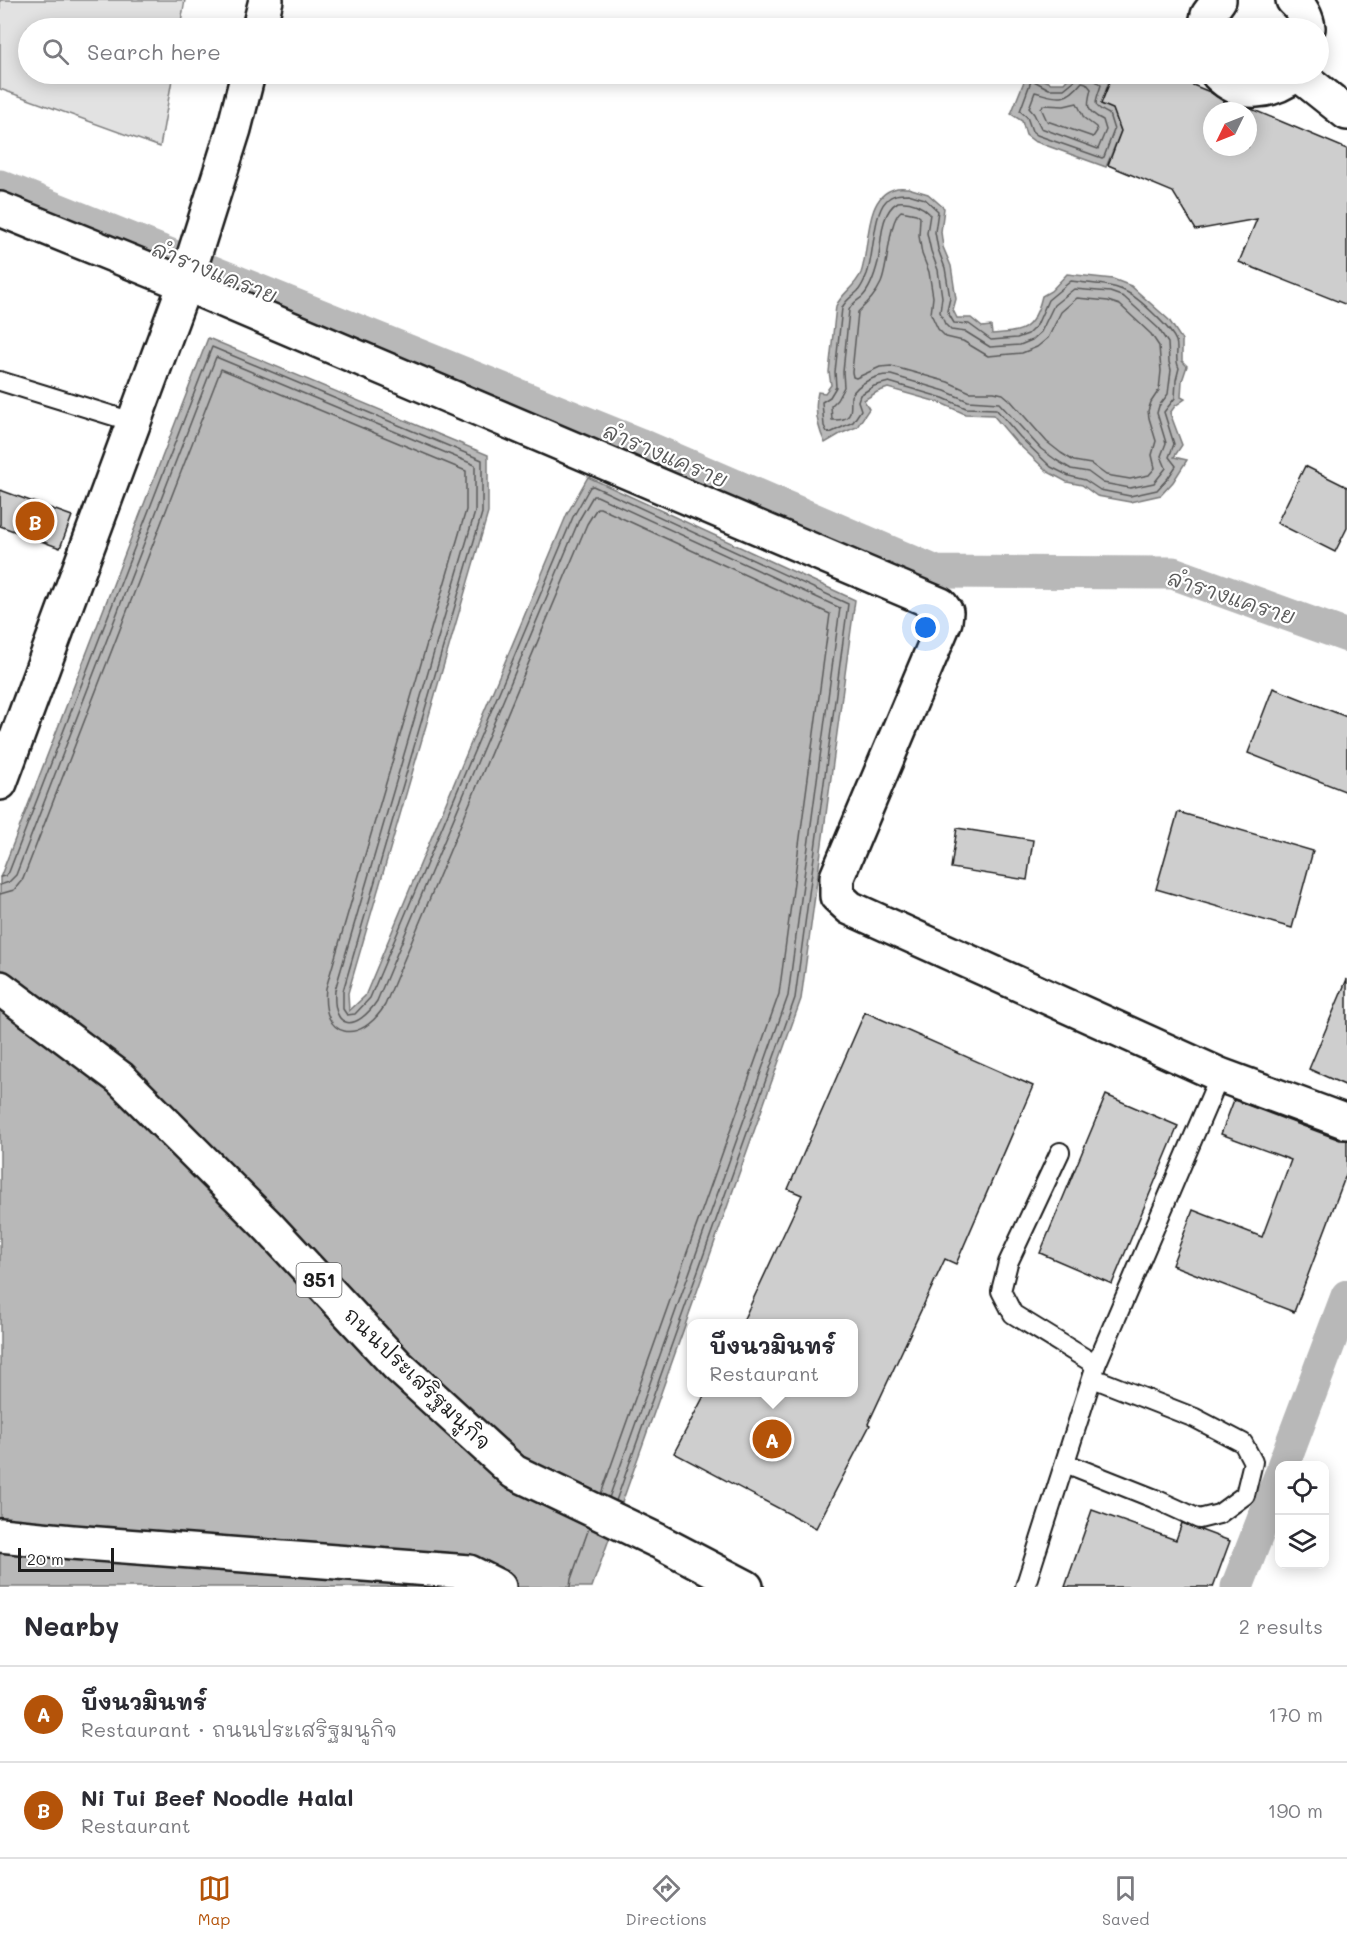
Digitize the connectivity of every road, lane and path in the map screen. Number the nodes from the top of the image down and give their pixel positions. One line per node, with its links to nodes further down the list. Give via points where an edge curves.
1 (266, 0): 4 (street)
2 (1219, 0): 5 (street)
3 (1293, 0): 6 (street)
4 (262, 18)
5 (1207, 18)
6 (1306, 18)
7 (245, 84): 13 (street)
8 (1232, 84): 9 (street, via 1251,90)
9 (1281, 84)
10 (1310, 84): 11 (street)
11 (1347, 113)
12 (0, 208): 13 (street)
13 (190, 266): 15 (street); 18 (street, via 941,604 946,612 945,621 837,877 837,896 850,908)
14 (0, 381): 15 (lane)
15 (134, 422): 16 (street)
16 (0, 783)
17 (0, 988): 25 (street, ถนนประเสริฐมนูกิจ / 351, via 120,1078 267,1225 397,1365 514,1472)
18 (1220, 1075): 19 (street); 21 (lane)
19 (1347, 1122)
20 (1060, 1152): 21 (lane, via 1008,1263 1001,1291 1014,1314)
21 (1095, 1372): 22 (lane); 22 (lane, via 1243,1443 1253,1462 1245,1496 1219,1514 1199,1519)
22 (1065, 1463): 26 (lane)
23 (0, 1535): 24 (street, via 469,1572)
24 (500, 1587)
25 (746, 1587)
26 (1025, 1587)

